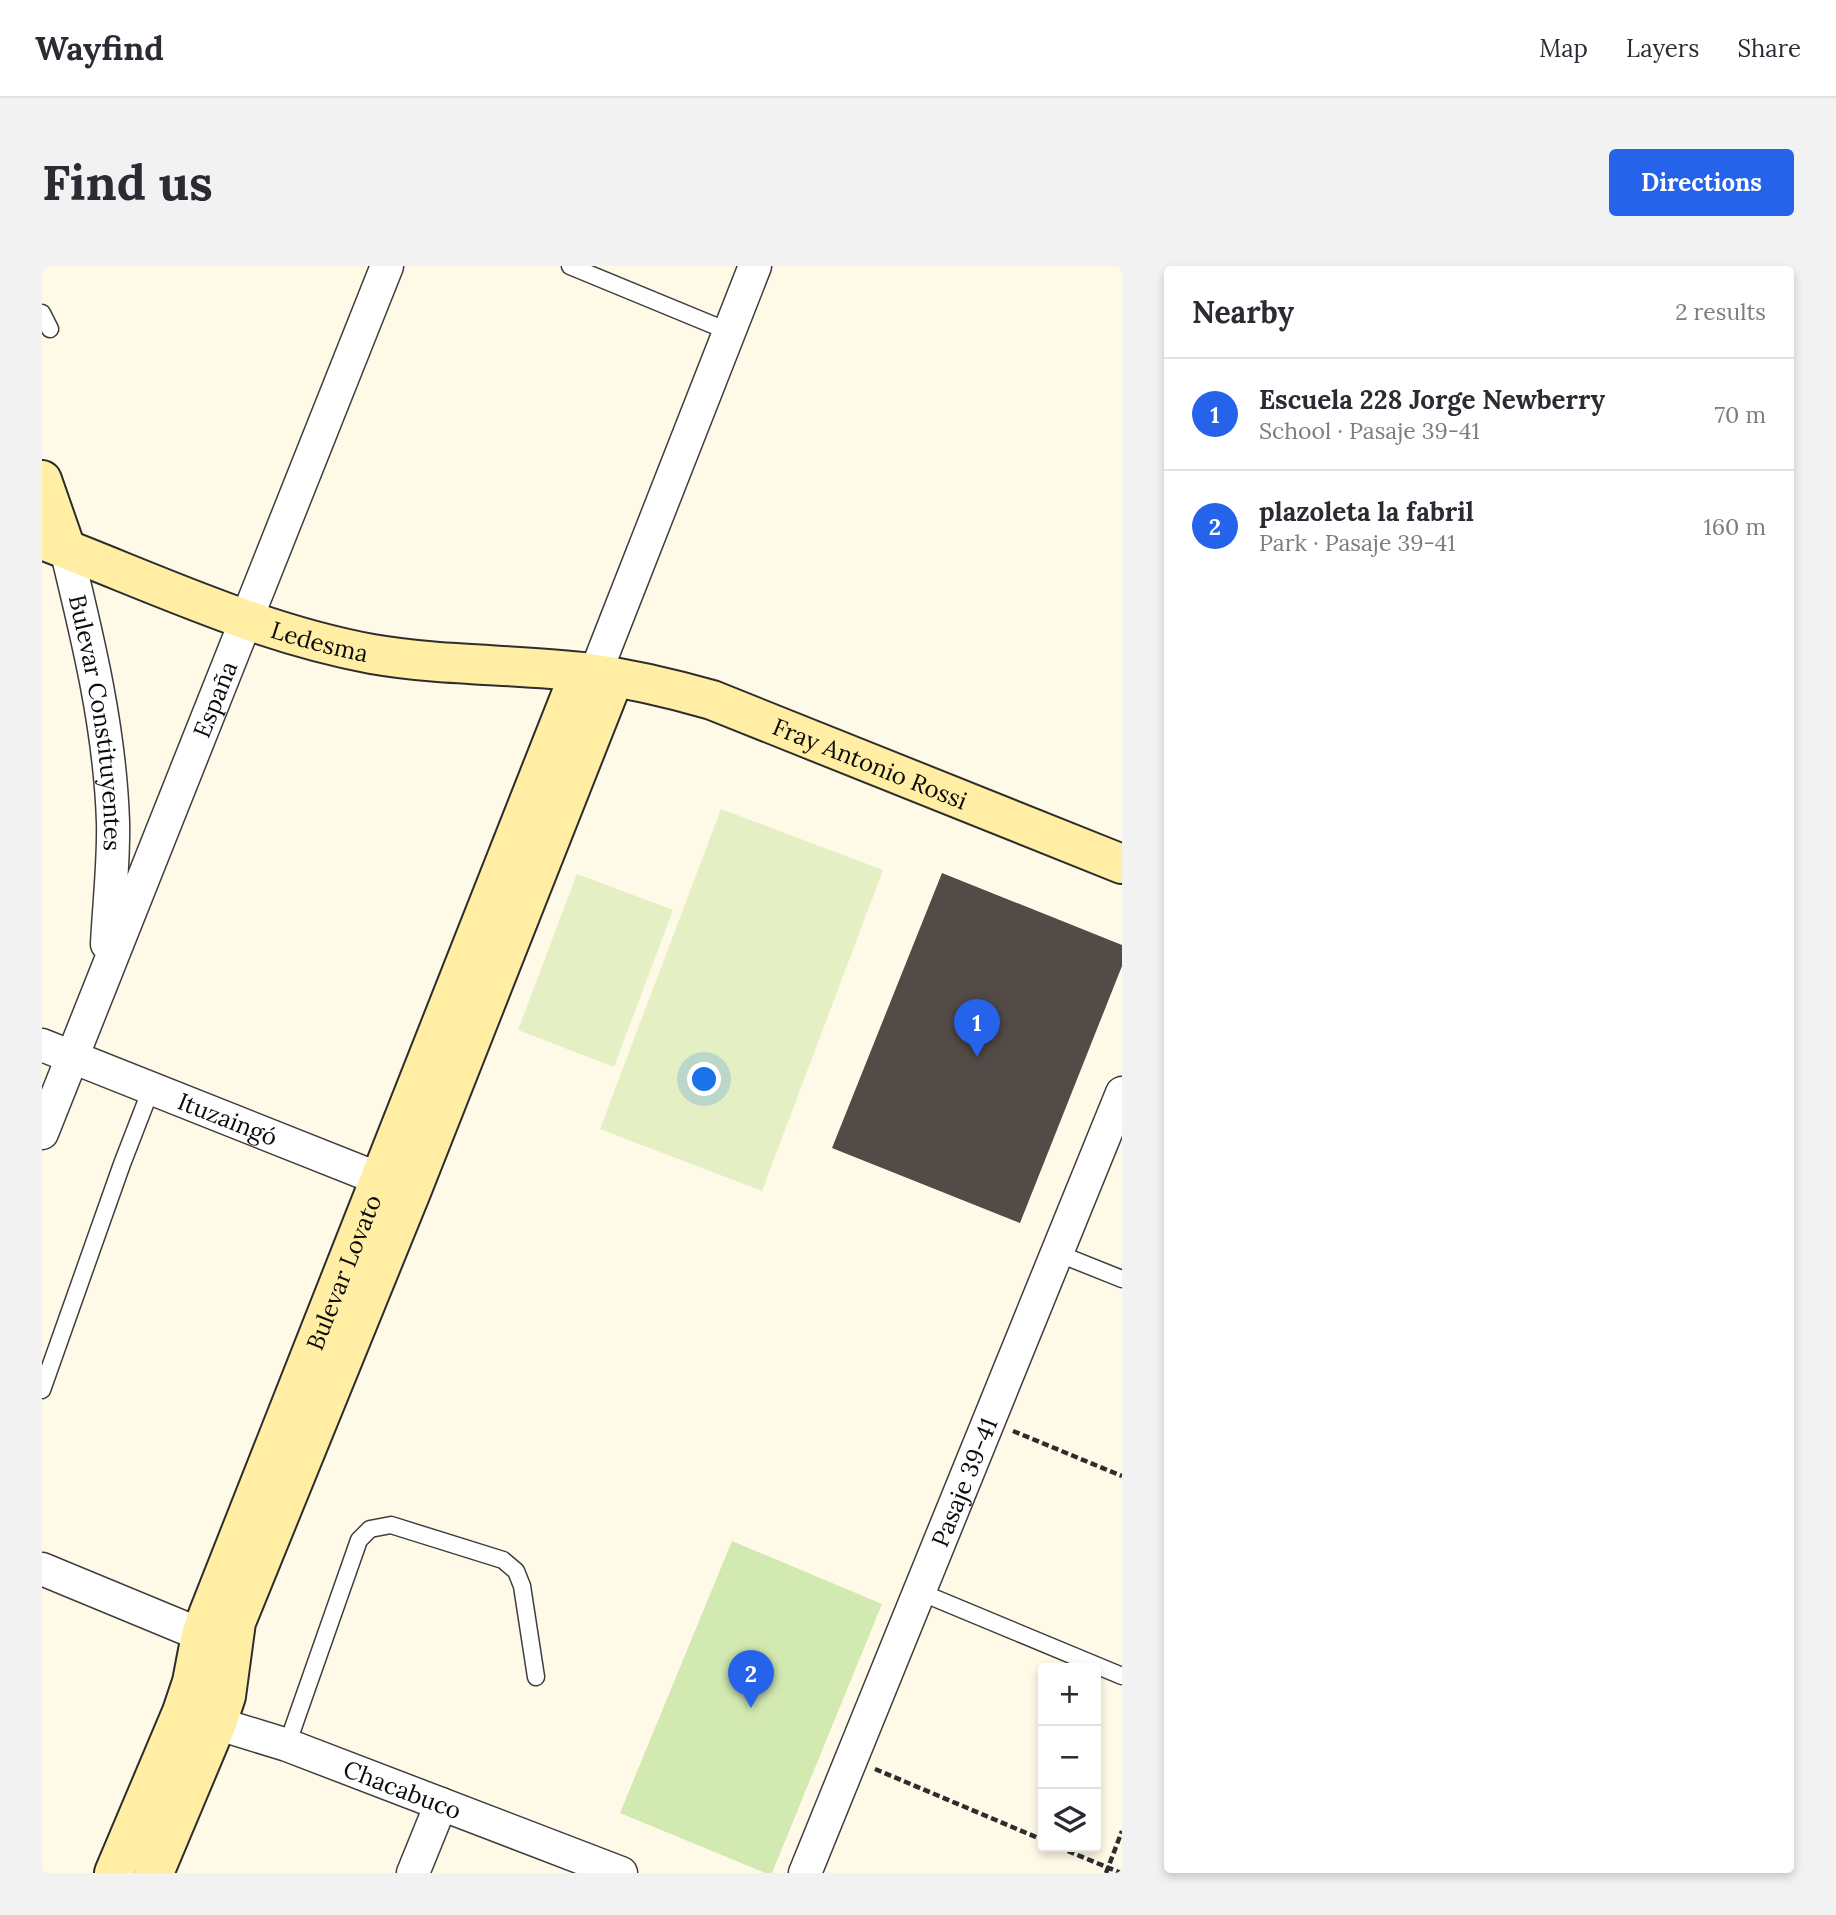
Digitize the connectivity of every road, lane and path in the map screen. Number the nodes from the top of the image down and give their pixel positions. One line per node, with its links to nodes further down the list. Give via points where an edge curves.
1 (387, 266): 9 (street, España)
2 (570, 266): 6 (lane)
3 (755, 266): 6 (street)
4 (42, 313): 5 (lane)
5 (50, 329)
6 (730, 332): 10 (street)
7 (42, 480): 8 (main road, Bulevar Constituyentes)
8 (54, 545): 9 (main road, Ledesma); 12 (street, Bulevar Constituyentes, via 97,678 106,743 113,822)
9 (245, 619): 10 (main road, Ledesma, via 372,654); 12 (street, España)
10 (596, 675): 11 (main road, Fray Antonio Rossi, via 712,700); 18 (main road, Bulevar Lovato)
11 (1122, 864)
12 (106, 970): 14 (street, España)
13 (42, 1045): 14 (street, Ituzaingó)
14 (72, 1057): 15 (street, Ituzaingó); 17 (street, España)
15 (151, 1089): 18 (street, Ituzaingó); 21 (lane)
16 (1122, 1093): 19 (street, Pasaje 39-41)
17 (42, 1133)
18 (396, 1186): 26 (main road, Bulevar Lovato)
19 (1058, 1253): 20 (lane); 22 (street, Pasaje 39-41)
20 (1122, 1279)
21 (42, 1390)
22 (989, 1421): 23 (path); 25 (street, Pasaje 39-41)
23 (1122, 1476)
24 (42, 1569): 26 (street)
25 (920, 1592): 27 (lane); 31 (street, Pasaje 39-41)
26 (217, 1641): 29 (main road, Bulevar Lovato, via 192,1682)
27 (1122, 1676)
28 (536, 1678): 30 (lane, via 516,1571 503,1560 391,1525 370,1529 359,1540)
29 (200, 1718): 30 (street, Chacabuco); 37 (main road, Bulevar Lovato); 38 (main road, Bulevar Lovato)
30 (287, 1745): 32 (street, Chacabuco)
31 (852, 1759): 34 (path); 41 (street, Pasaje 39-41)
32 (442, 1804): 39 (street); 40 (street, Chacabuco)
33 (1122, 1831): 36 (path)
34 (1038, 1838)
35 (1069, 1852): 36 (path)
36 (1107, 1870): 42 (path)
37 (114, 1873)
38 (154, 1873)
39 (414, 1873)
40 (621, 1873)
41 (805, 1873)
42 (1121, 1873)

